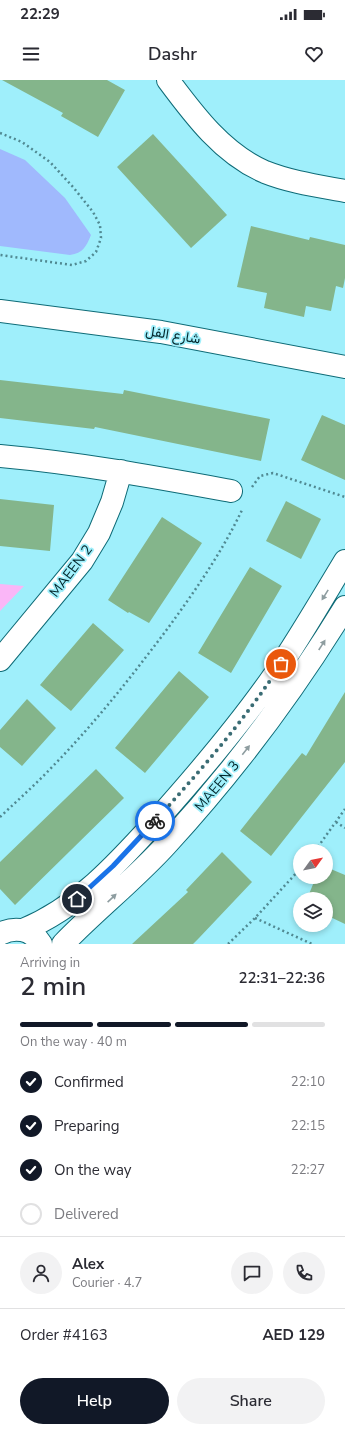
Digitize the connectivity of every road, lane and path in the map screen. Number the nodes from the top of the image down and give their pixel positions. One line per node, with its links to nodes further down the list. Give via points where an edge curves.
1 (168, 80): 2 (street)
2 (184, 90): 4 (street, via 214,137 247,163 282,178)
3 (0, 133): 5 (path, via 22,142 50,162 93,212 100,224 101,238 96,252 86,261 72,265)
4 (345, 191)
5 (0, 255)
6 (0, 310): 7 (street, شارع الفل, via 161,332)
7 (345, 367)
8 (0, 456): 9 (street)
9 (121, 471): 10 (street); 14 (street, MAEEN 2, via 102,527 82,561)
10 (242, 496): 11 (path, via 260,476 273,473); 16 (path, via 226,541 187,602 145,659 53,766)
11 (345, 497)
12 (345, 561): 22 (street, MAEEN 3, one-way to 22, via 274,674 218,749 181,793 113,866 77,899 51,917)
13 (345, 607): 25 (street, MAEEN 3, one-way to 13, via 166,845 233,768 294,686)
14 (0, 660)
15 (345, 809): 17 (path)
16 (0, 817)
17 (336, 822): 18 (path); 19 (path)
18 (345, 828)
19 (320, 844)
20 (293, 876): 21 (path)
21 (255, 918): 26 (path); 27 (path)
22 (23, 930): 23 (street, MAEEN 3, via 14,929); 24 (street, via 32,934)
23 (0, 934)
24 (41, 944)
25 (63, 944)
26 (228, 944)
27 (312, 944)

